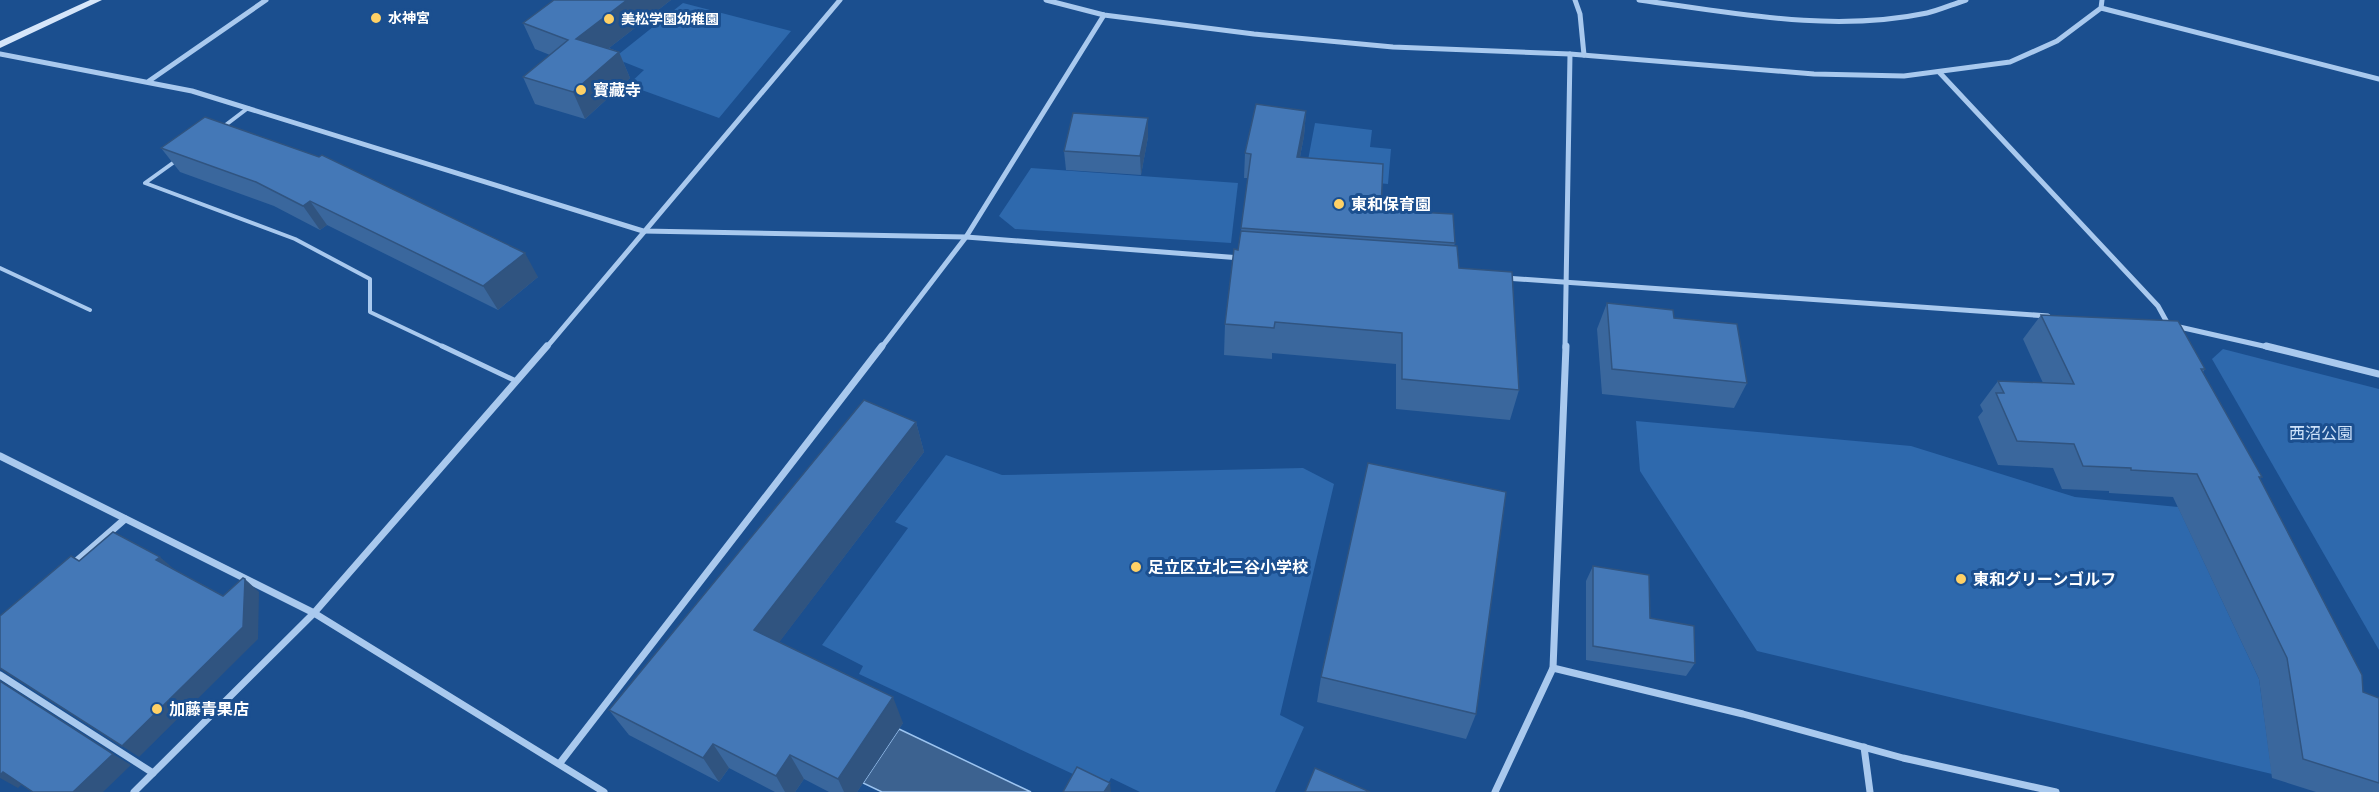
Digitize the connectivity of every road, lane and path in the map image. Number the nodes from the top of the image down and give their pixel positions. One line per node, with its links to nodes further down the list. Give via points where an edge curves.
1 (97, 0): 11 (street)
2 (266, 0): 17 (street)
3 (840, 0): 21 (street)
4 (1046, 0): 10 (street)
5 (1575, 0): 14 (street)
6 (1639, 0): 7 (street, via 1773,16 1862,21 1901,19)
7 (1966, 0)
8 (2102, 0): 9 (street)
9 (2101, 8): 15 (street, via 2036,52 2010,62); 16 (street)
10 (1104, 15): 13 (street, via 1392,47); 22 (street)
11 (0, 45)
12 (0, 54): 17 (street)
13 (1570, 54): 14 (street); 26 (street)
14 (1584, 55): 15 (street, via 1814,74 1904,76)
15 (1939, 72): 30 (street, via 2158,306)
16 (2379, 80)
17 (149, 81): 18 (street)
18 (248, 108): 19 (lane); 21 (street)
19 (220, 129)
20 (182, 156): 33 (lane, via 145,183 295,239 370,279 370,312)
21 (643, 231): 22 (street); 33 (street)
22 (966, 237): 23 (street); 41 (street)
23 (1249, 258)
24 (0, 268): 27 (lane)
25 (1497, 277): 26 (street)
26 (1568, 283): 28 (street); 38 (street)
27 (90, 310)
28 (2051, 316)
29 (2157, 324): 30 (street)
30 (2168, 325): 31 (street); 32 (street, via 2204,330)
31 (2173, 335)
32 (2379, 374)
33 (516, 381): 37 (street)
34 (0, 456): 35 (street)
35 (125, 519): 36 (street); 37 (street)
36 (63, 574)
37 (314, 613): 41 (street); 42 (street)
38 (1553, 668): 40 (street); 45 (street)
39 (0, 675): 42 (street)
40 (1864, 747): 46 (street); 47 (street)
41 (560, 763): 44 (street)
42 (153, 773): 43 (street)
43 (134, 792)
44 (604, 792)
45 (1495, 792)
46 (1870, 792)
47 (2056, 792)

